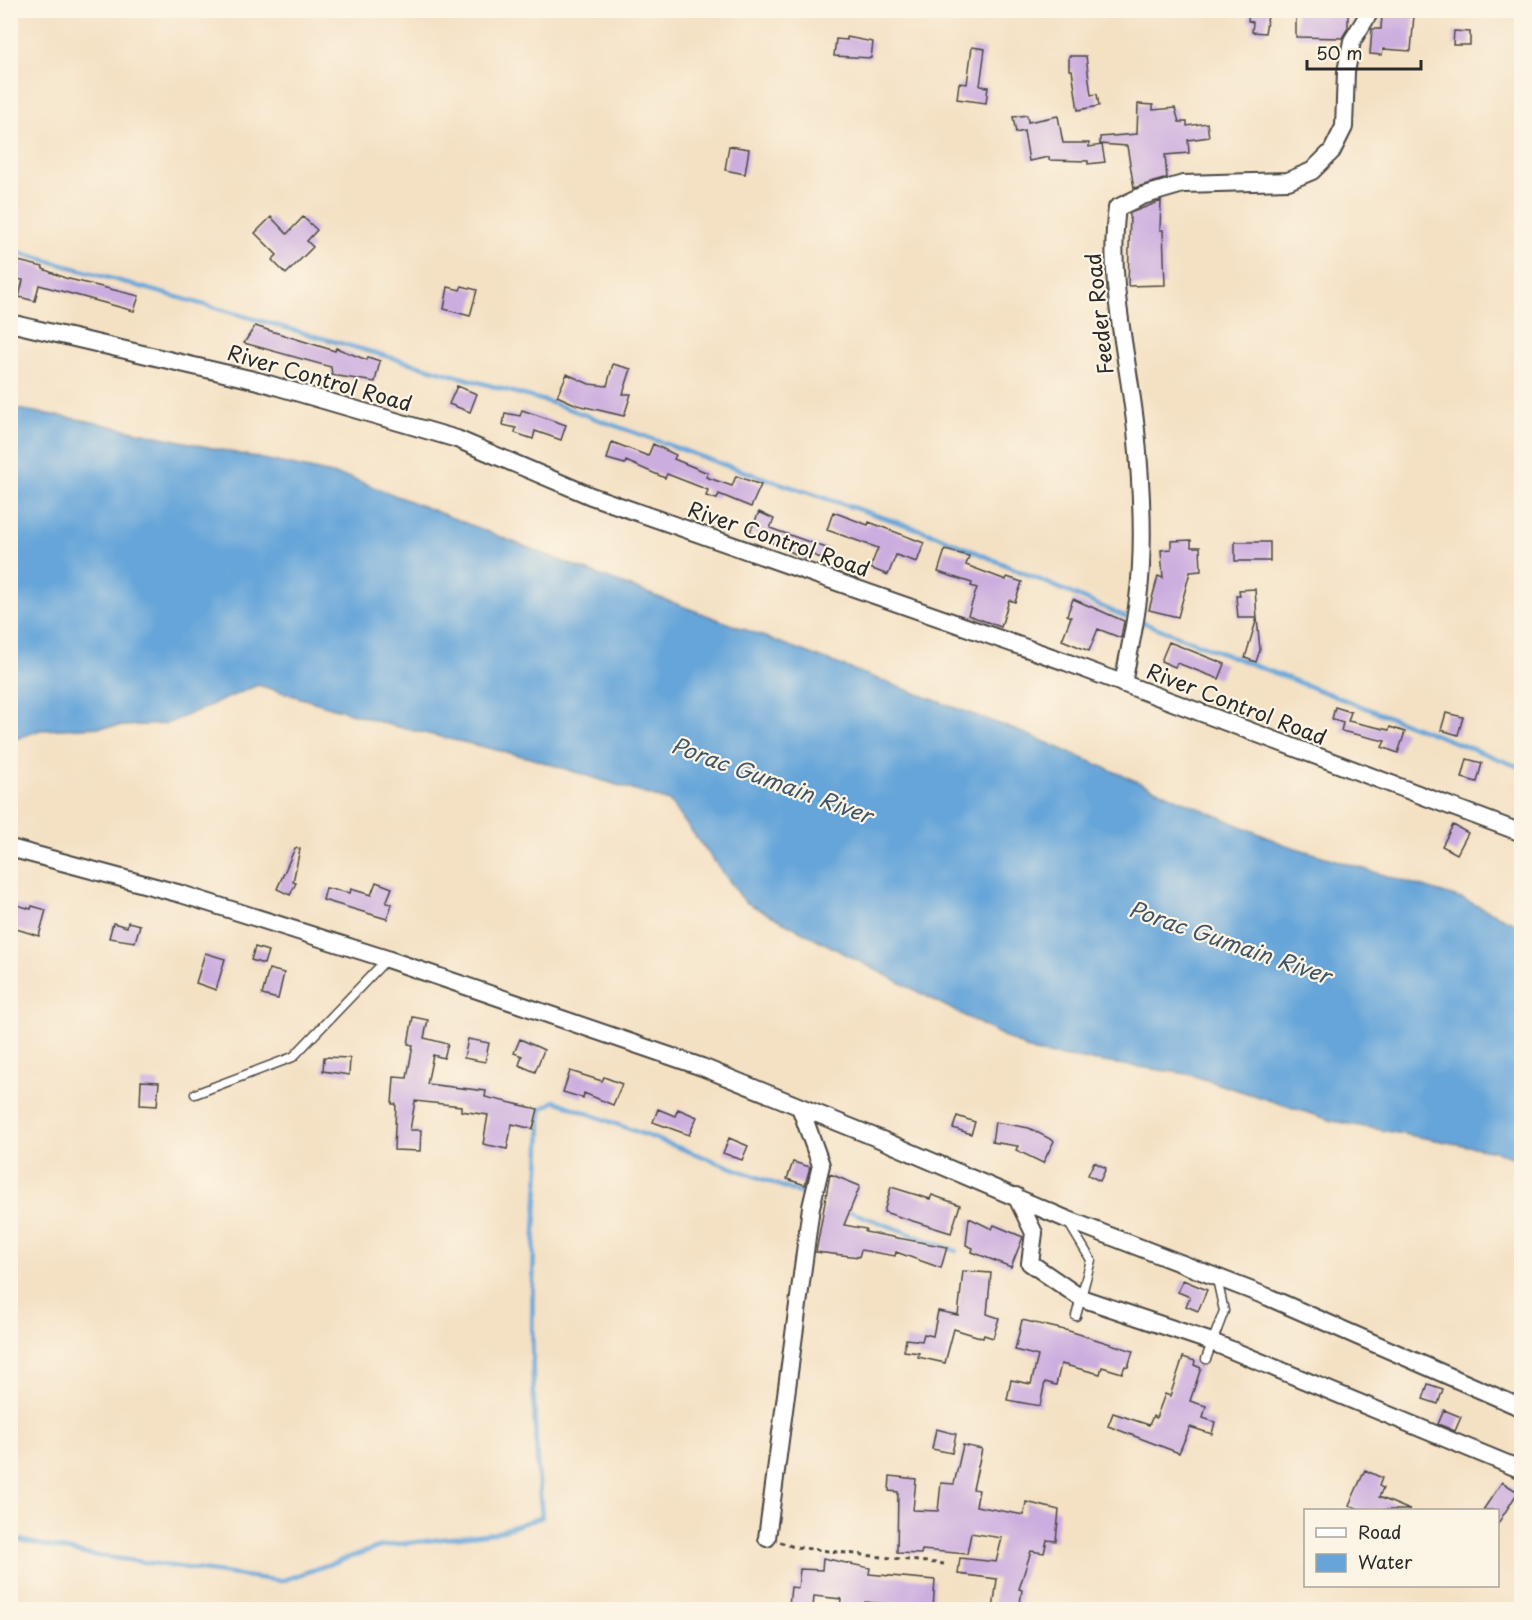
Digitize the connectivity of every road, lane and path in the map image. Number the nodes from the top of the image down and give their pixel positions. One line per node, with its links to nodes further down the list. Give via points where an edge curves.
1 (1371, 10): 3 (street, Feeder Road, via 1352,41 1346,72 1344,127 1332,151 1312,171 1288,181 1183,184 1117,208 1113,238 1115,292 1136,430 1141,515 1138,597)
2 (10, 323): 3 (street, River Control Road, via 258,381 457,439 591,496)
3 (1123, 684): 4 (street, River Control Road)
4 (1521, 834)
5 (10, 848): 6 (street, via 181,894)
6 (387, 960): 7 (lane, via 293,1057); 8 (street, via 702,1067)
7 (195, 1094)
8 (800, 1107): 9 (street); 18 (street, via 821,1165 811,1207)
9 (1016, 1196): 10 (street); 12 (street, via 1034,1233 1030,1263)
10 (1066, 1219): 11 (street); 12 (lane, via 1091,1260)
11 (1217, 1279): 14 (lane, via 1224,1311); 16 (street, via 1268,1297)
12 (1081, 1298): 13 (lane); 14 (street)
13 (1076, 1316)
14 (1212, 1342): 15 (lane); 17 (street)
15 (1206, 1359)
16 (1521, 1408)
17 (1521, 1470)
18 (767, 1538): 19 (path, via 794,1547)
19 (944, 1564)

